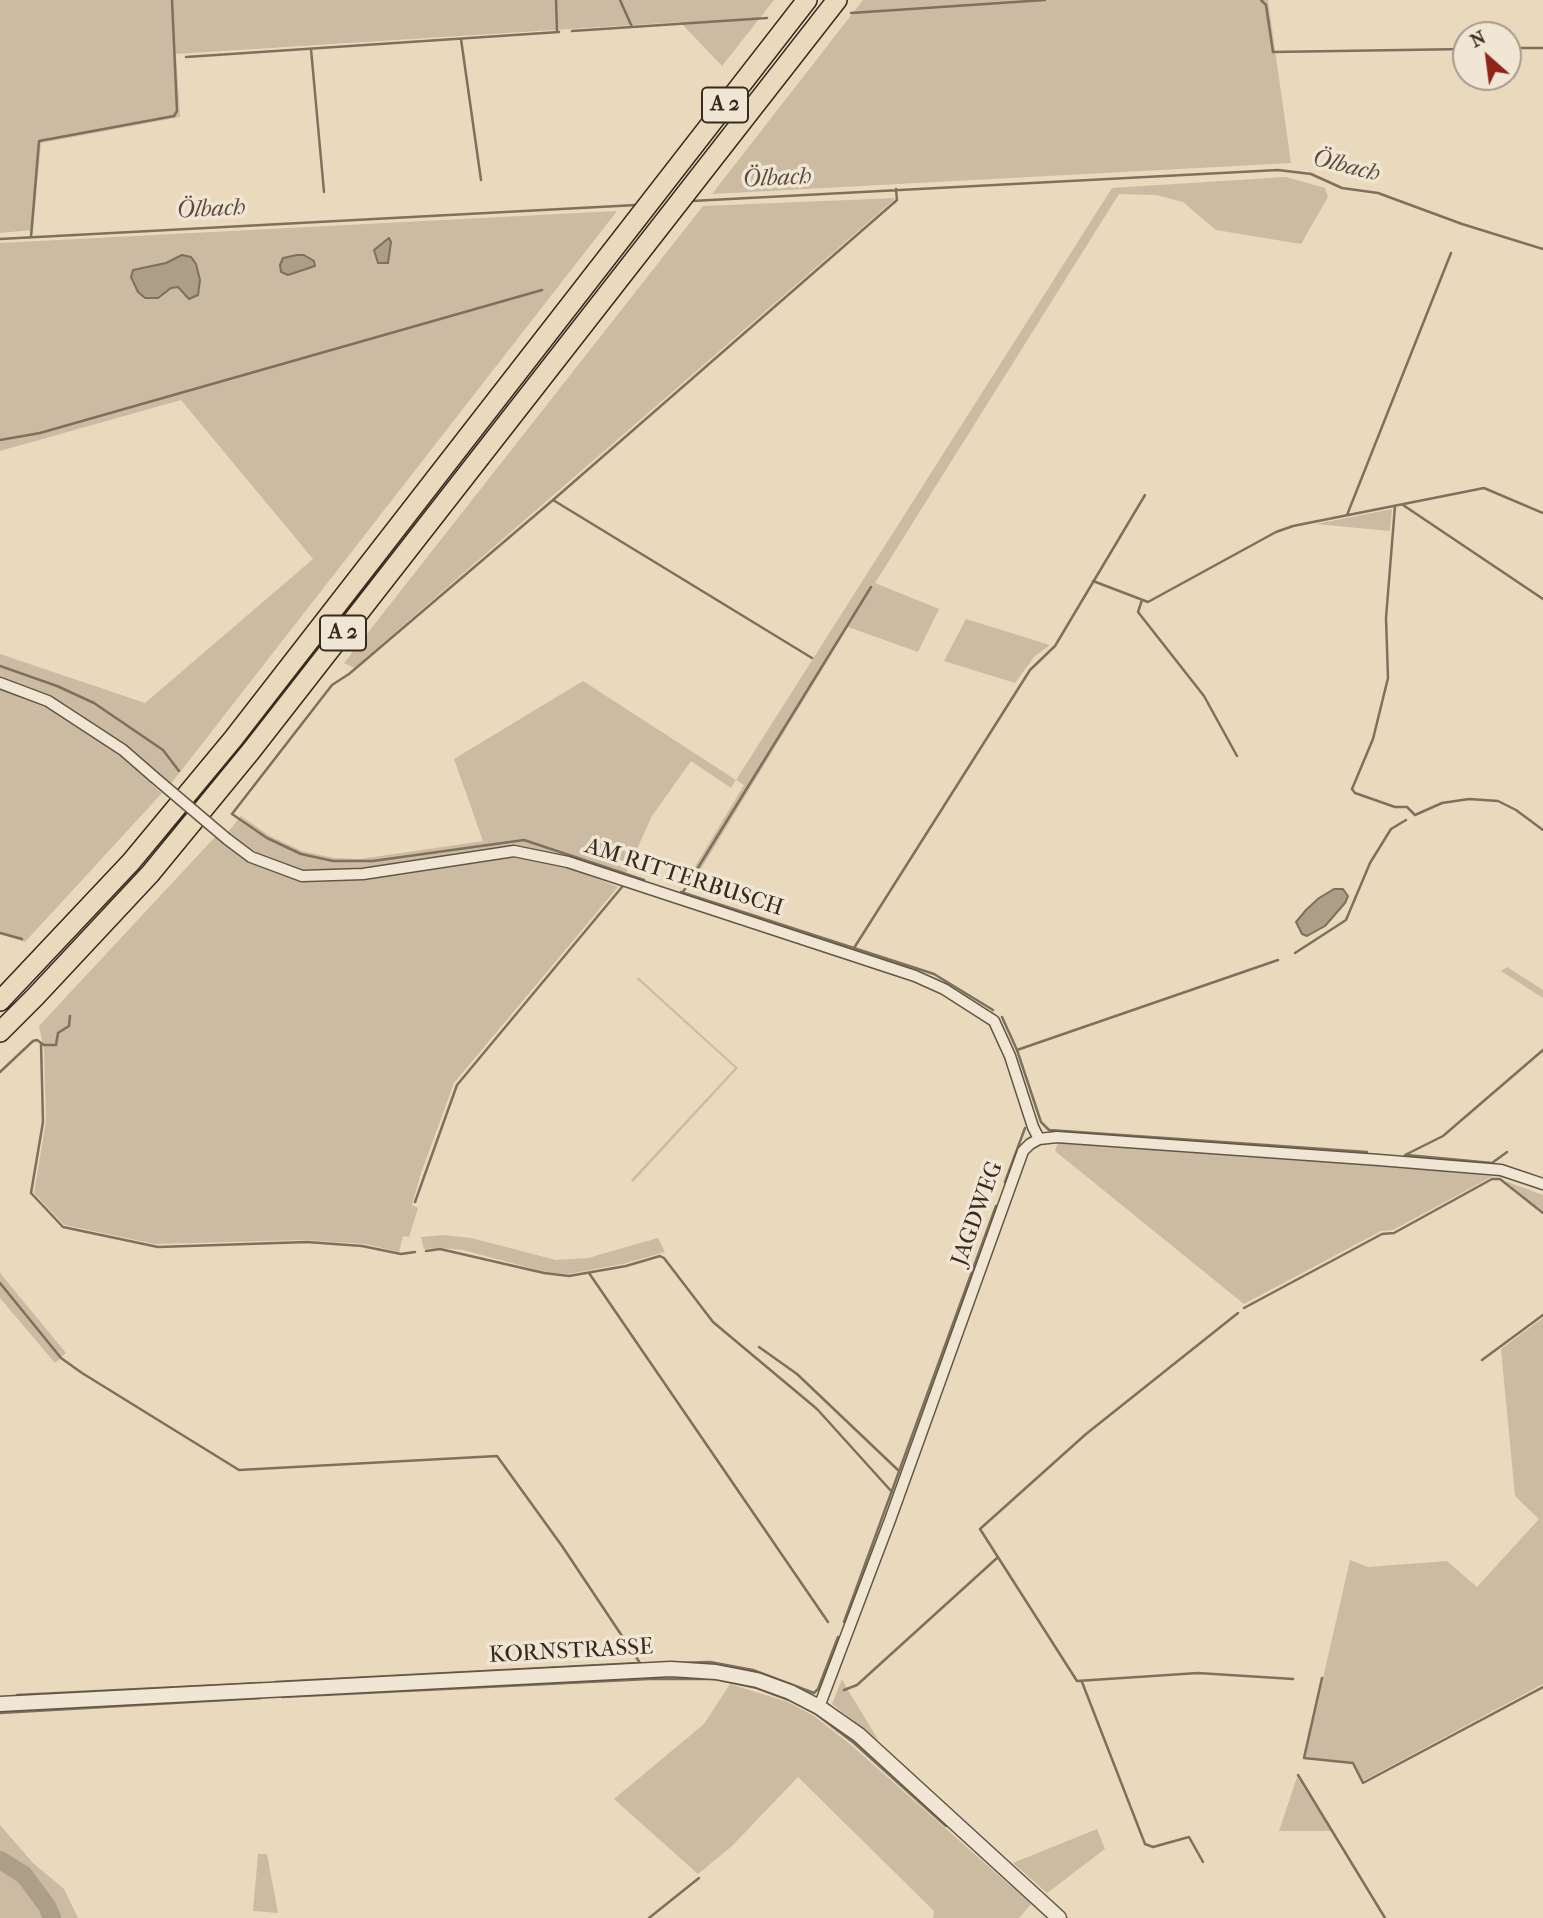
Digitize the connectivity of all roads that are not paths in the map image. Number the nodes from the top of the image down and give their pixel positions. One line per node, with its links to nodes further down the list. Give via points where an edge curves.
1 (807, 0): 4 (highway, A 2, via 177,807 76,923)
2 (837, 0): 5 (highway, A 2, via 251,751 150,874)
3 (0, 683): 6 (street, AM RITTERBUSCH, bridge, via 48,701 123,750 251,857 302,876 363,874 514,851 568,862 915,976 994,1021)
4 (0, 1001)
5 (0, 1032)
6 (1039, 1139): 7 (street, via 1501,1170); 9 (street, JAGDWEG, via 1023,1151)
7 (1543, 1184)
8 (0, 1704): 9 (street, KORNSTRASSE, via 671,1669 757,1680)
9 (819, 1707): 10 (street, KORNSTRASSE, via 859,1735)
10 (1059, 1918)

